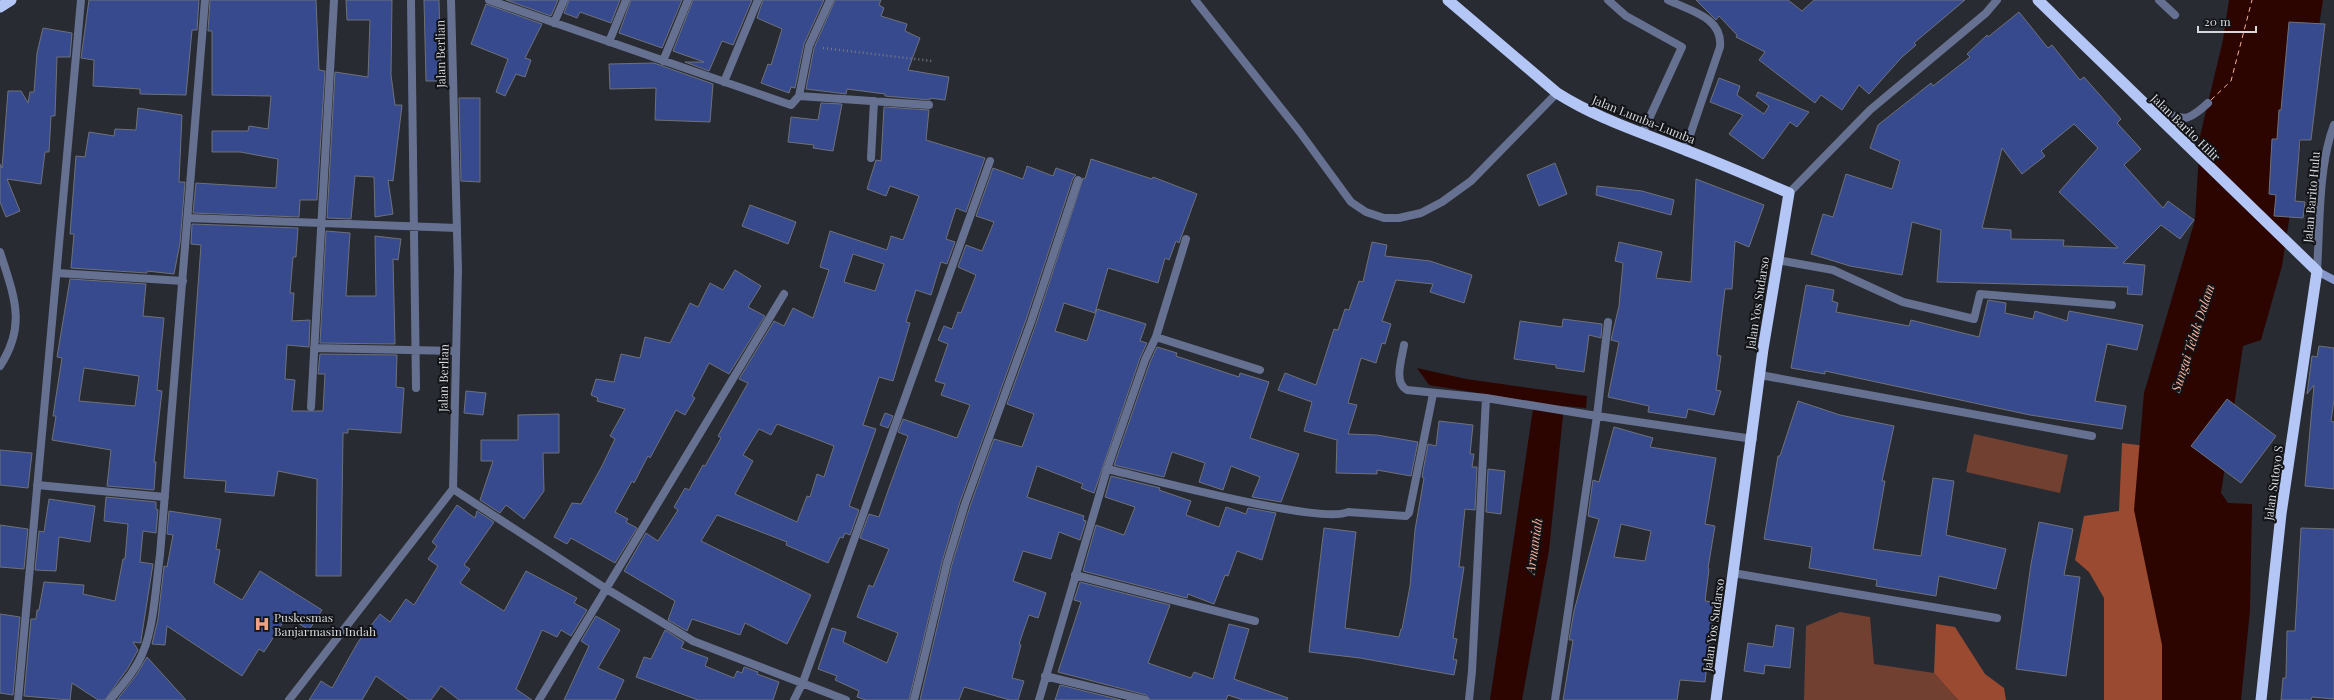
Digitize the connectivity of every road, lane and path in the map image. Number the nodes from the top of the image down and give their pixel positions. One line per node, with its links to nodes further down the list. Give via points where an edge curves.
1 (10, 0): 20 (highway)
2 (81, 0): 49 (street)
3 (205, 0): 41 (street)
4 (334, 0): 42 (street)
5 (411, 0): 43 (street)
6 (451, 0): 44 (street, Jalan Berlian)
7 (489, 0): 22 (street)
8 (564, 0): 22 (street)
9 (626, 0): 23 (street)
10 (688, 0): 25 (street)
11 (758, 0): 27 (street)
12 (830, 0): 24 (street)
13 (1195, 0): 28 (street, via 1299,131 1351,202 1366,212 1384,218 1399,218 1421,213 1442,202 1470,181)
14 (1448, 0): 28 (highway, Jalan Lumba-Lumba)
15 (1608, 0): 35 (street, via 1626,16 1682,47)
16 (1668, 0): 36 (street, via 1707,18 1720,31 1720,47)
17 (1997, 0): 40 (street, via 1986,13 1870,110)
18 (2038, 0): 33 (highway, Jalan Barito Hilir)
19 (2159, 0): 21 (street)
20 (0, 7)
21 (2175, 15)
22 (554, 23): 23 (street)
23 (609, 42): 25 (street)
24 (809, 46): 26 (path); 29 (street)
25 (663, 61): 27 (street)
26 (932, 61)
27 (724, 82): 29 (street, via 791,105)
28 (1558, 93): 35 (highway, Jalan Lumba-Lumba, via 1601,118)
29 (799, 96): 30 (street)
30 (874, 101): 32 (street); 37 (street)
31 (2208, 103): 33 (street, via 2193,117 2186,119)
32 (929, 105)
33 (2151, 110): 48 (highway, Jalan Barito Hilir)
34 (2334, 126): 48 (street, Jalan Barito Hulu, via 2329,137 2324,172)
35 (1642, 134): 36 (highway, Jalan Lumba-Lumba)
36 (1685, 150): 40 (highway, Jalan Lumba-Lumba)
37 (871, 158)
38 (990, 161): 80 (street)
39 (1078, 180): 87 (street, via 1031,322 965,504 949,555)
40 (1789, 193): 47 (highway, Jalan Yos Sudarso)
41 (188, 218): 42 (street); 51 (street)
42 (321, 224): 43 (street); 57 (street)
43 (414, 227): 44 (street); 58 (street)
44 (456, 228): 59 (street, Jalan Berlian)
45 (1186, 239): 55 (street)
46 (0, 252): 60 (street, via 17,317 10,352)
47 (1777, 260): 53 (street, via 1833,270 1903,302 1974,319 1980,294); 62 (highway, Jalan Yos Sudarso)
48 (2317, 271): 50 (main road); 93 (highway, Jalan Sutoyo S, via 2281,514)
49 (58, 273): 51 (street); 71 (street)
50 (2334, 280)
51 (182, 281): 73 (street)
52 (784, 294): 76 (street)
53 (2112, 305)
54 (1608, 322): 67 (street)
55 (1156, 337): 61 (street); 70 (street, via 1145,360)
56 (1404, 346): 64 (street, via 1400,385 1407,390)
57 (314, 348): 58 (street); 66 (street)
58 (416, 350): 59 (street); 63 (street)
59 (456, 351): 72 (street, Jalan Berlian)
60 (0, 366)
61 (1260, 370)
62 (1760, 375): 68 (street); 69 (highway, Jalan Yos Sudarso)
63 (416, 388)
64 (1432, 394): 65 (street); 70 (street, via 1409,512 1406,516 1348,512 1342,515 1314,514)
65 (1486, 398): 67 (street); 90 (street, via 1472,671)
66 (310, 407)
67 (1597, 416): 69 (street); 91 (street)
68 (2092, 436)
69 (1752, 439): 74 (highway, Jalan Yos Sudarso)
70 (1107, 469): 75 (street)
71 (37, 485): 73 (street); 81 (street)
72 (453, 489): 76 (street); 83 (street)
73 (165, 497): 82 (street, via 149,633 136,666)
74 (1733, 573): 77 (street); 92 (highway, Jalan Yos Sudarso)
75 (1075, 575): 78 (street); 79 (street)
76 (605, 588): 80 (street, via 694,641); 84 (street)
77 (1997, 618)
78 (1255, 621)
79 (1045, 676): 88 (street); 89 (street)
80 (802, 682): 85 (street); 86 (street)
81 (18, 700)
82 (110, 700)
83 (289, 700)
84 (539, 700)
85 (794, 700)
86 (846, 700)
87 (914, 700)
88 (1039, 700)
89 (1145, 700)
90 (1468, 700)
91 (1555, 700)
92 (1716, 700)
93 (2261, 700)

